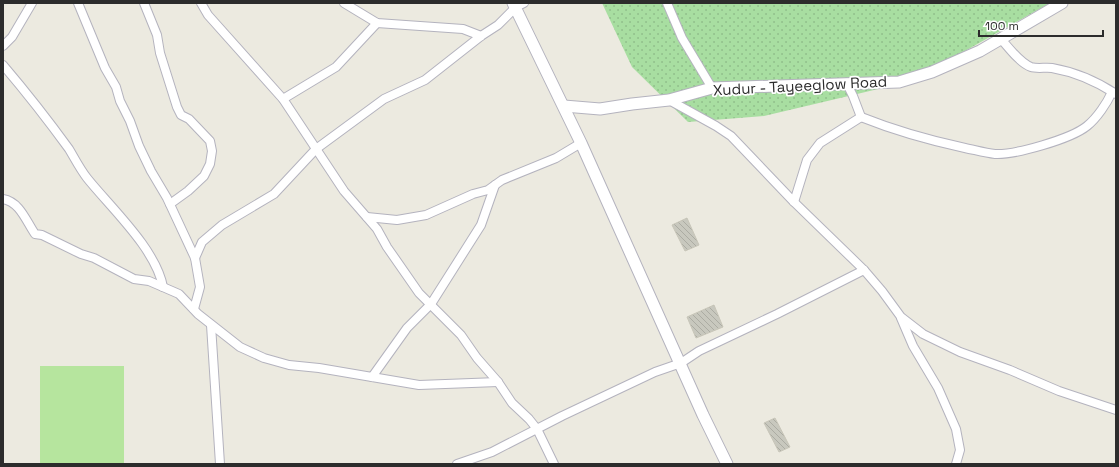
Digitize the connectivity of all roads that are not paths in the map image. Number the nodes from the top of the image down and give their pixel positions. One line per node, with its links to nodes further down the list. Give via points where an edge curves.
1 (32, 3): 12 (street, via 12,37)
2 (78, 3): 26 (street, via 139,146)
3 (144, 3): 26 (street, via 157,35 177,108 181,115 189,119 210,141 212,151 210,164 204,176)
4 (201, 3): 17 (street, via 208,15)
5 (344, 3): 9 (street)
6 (667, 3): 15 (street, via 682,38)
7 (1062, 3): 11 (main road, Xudur - Tayeeglow Road)
8 (518, 4): 10 (street, via 498,24); 19 (main road)
9 (377, 23): 10 (street, via 463,29); 17 (street, via 336,67)
10 (481, 36): 22 (street, via 425,80 384,99)
11 (1001, 39): 14 (main road, Xudur - Tayeeglow Road, via 932,72 899,82); 16 (street, via 1030,67 1053,68 1080,75)
12 (3, 46)
13 (3, 65): 30 (street, via 69,150 86,177 153,258)
14 (847, 84): 15 (main road, Xudur - Tayeeglow Road); 20 (street)
15 (712, 88): 18 (main road, Xudur - Tayeeglow Road)
16 (1114, 93): 20 (street, via 1087,126 1053,142 1020,151 995,154 931,141)
17 (283, 99): 22 (street)
18 (669, 100): 19 (main road, Xudur - Tayeeglow Road, via 600,109); 25 (street, via 731,136)
19 (564, 106): 21 (main road)
20 (860, 117): 25 (street, via 820,143 806,160)
21 (581, 143): 23 (street, via 556,158); 35 (main road)
22 (316, 149): 27 (street, via 344,192); 28 (street, via 274,194 222,225 202,242)
23 (495, 185): 27 (street, via 426,215 397,220); 31 (street, via 481,225)
24 (3, 199): 30 (street, via 17,205 35,234 94,258 134,279 149,281)
25 (794, 202): 29 (street)
26 (170, 204): 28 (street)
27 (367, 217): 31 (street, via 419,293)
28 (195, 258): 32 (street, via 200,286)
29 (864, 270): 33 (street); 35 (street, via 699,351)
30 (163, 287): 32 (street, via 179,294)
31 (432, 304): 36 (street, via 407,328); 37 (street, via 461,335)
32 (194, 309): 34 (street)
33 (901, 317): 38 (street, via 923,334 960,352 1059,391); 44 (street, via 913,346 938,388 956,429 960,450)
34 (211, 325): 36 (street, via 240,347 264,358); 40 (street)
35 (681, 363): 39 (street, via 655,372); 43 (main road)
36 (372, 377): 37 (street, via 419,386)
37 (498, 382): 39 (street, via 512,403)
38 (1116, 410)
39 (537, 429): 41 (street, via 492,452); 42 (street)
40 (220, 464)
41 (457, 464)
42 (554, 464)
43 (727, 464)
44 (956, 464)

